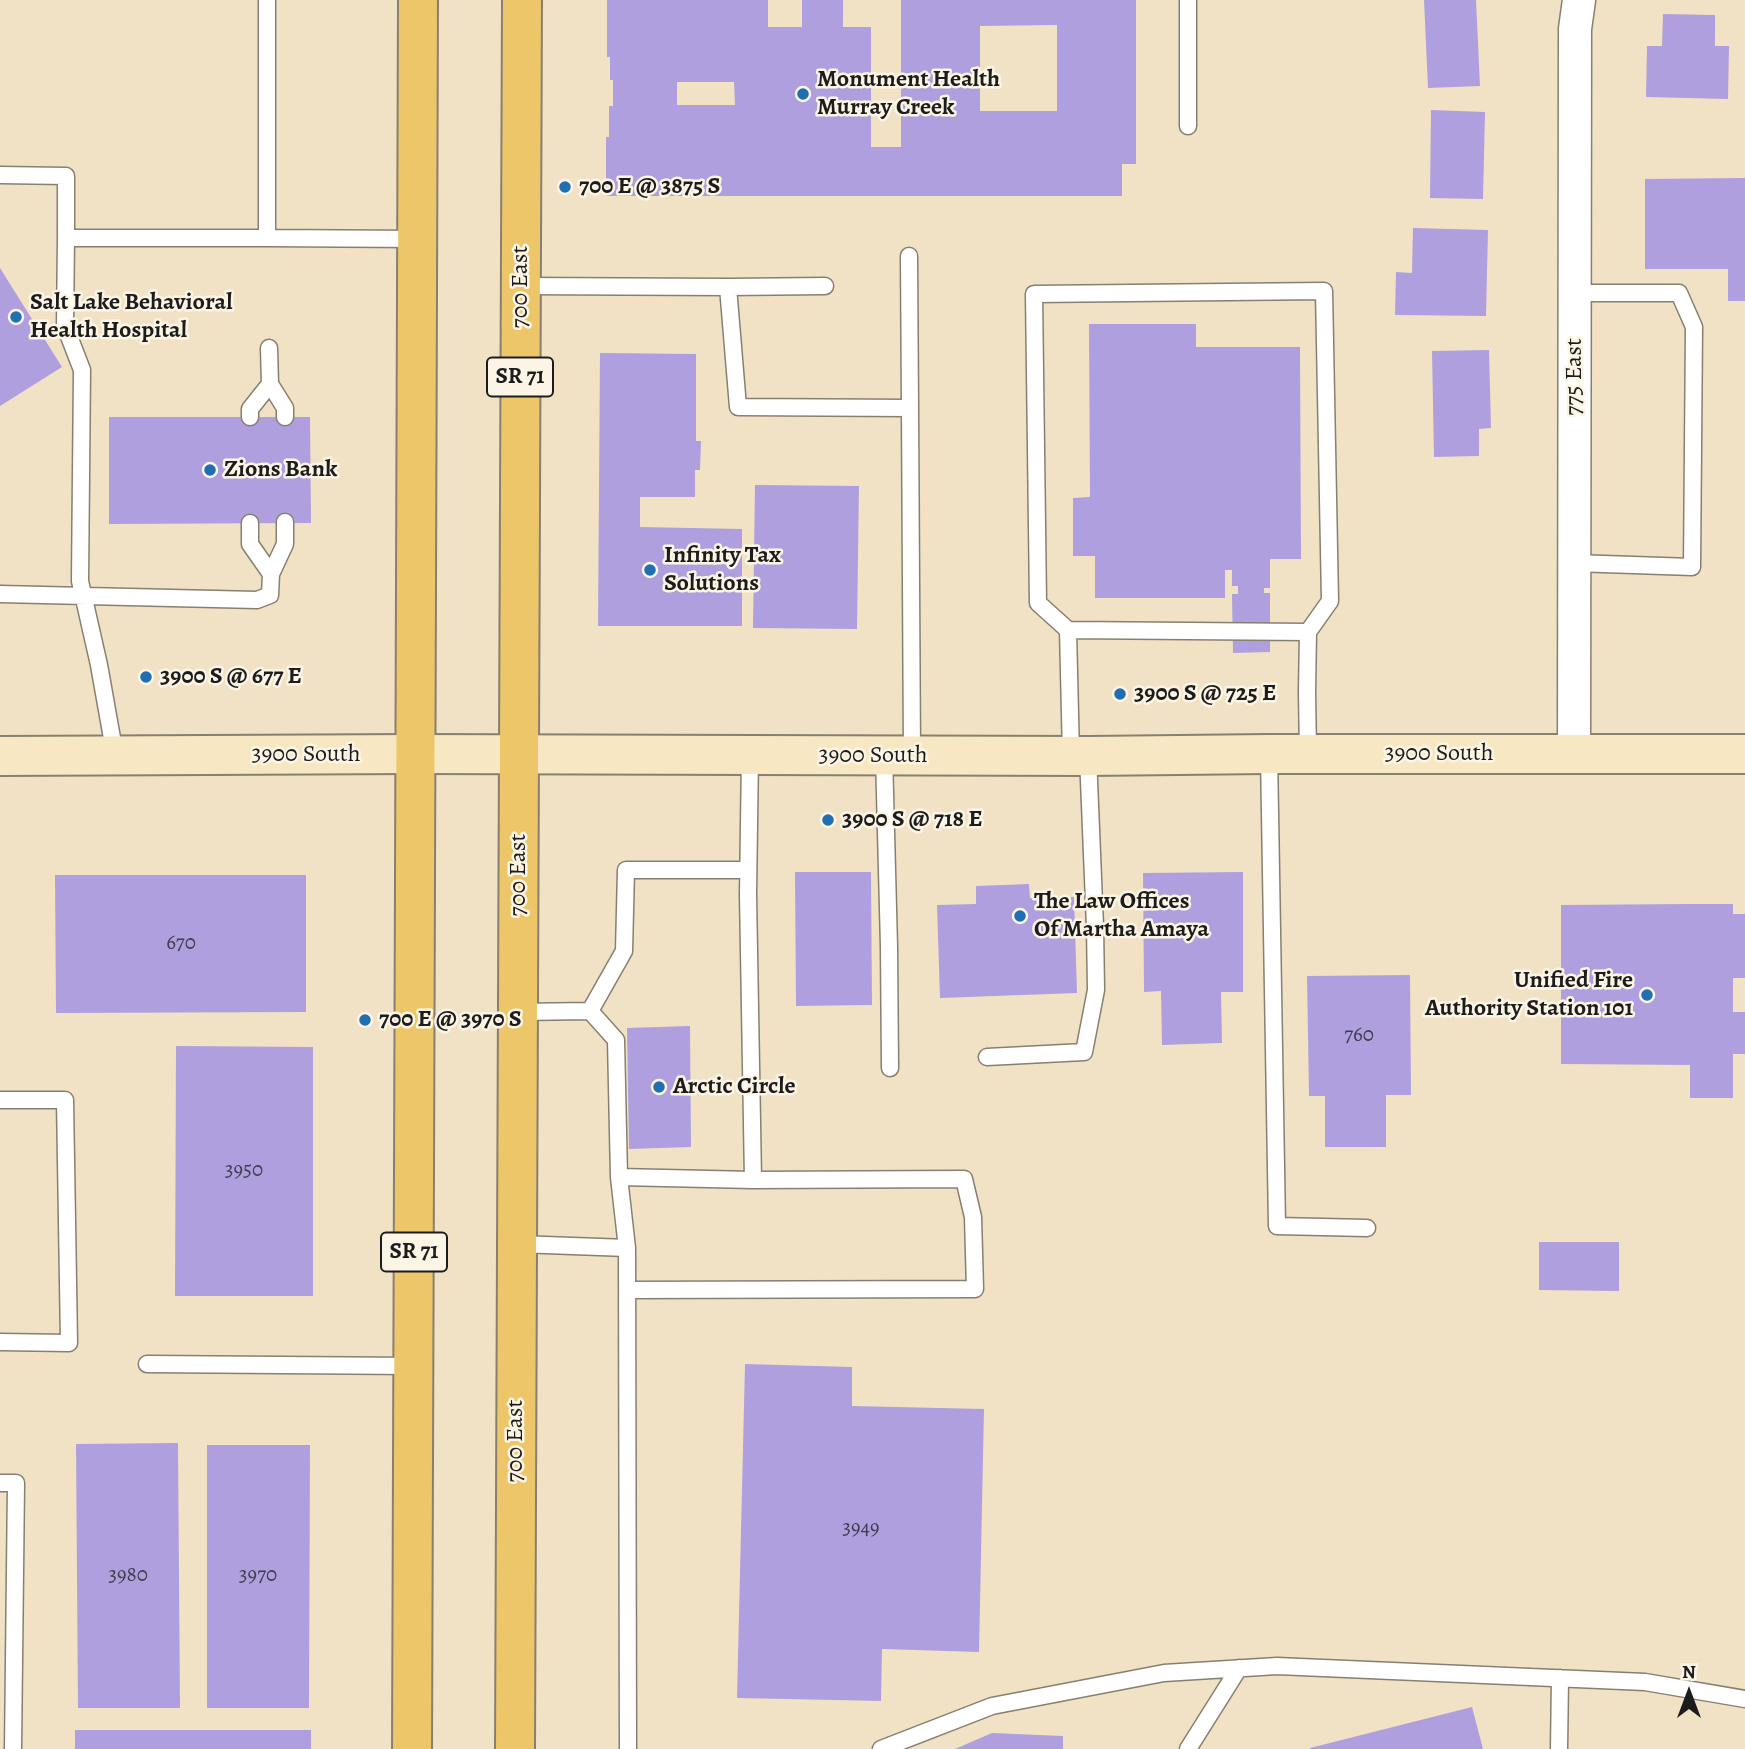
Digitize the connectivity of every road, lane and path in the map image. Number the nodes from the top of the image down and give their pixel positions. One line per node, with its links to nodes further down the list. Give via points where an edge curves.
1 (267, 0): 9 (lane)
2 (418, 0): 10 (main road, SR 71)
3 (522, 0): 12 (main road, 700 East / SR 71)
4 (1188, 0): 6 (lane)
5 (1580, 0): 15 (street, 775 East, via 1575,29)
6 (1188, 126)
7 (0, 175): 8 (lane, via 66,176)
8 (66, 238): 9 (lane); 26 (lane, via 65,326 82,370 80,581)
9 (267, 238): 10 (lane)
10 (417, 239): 29 (main road, SR 71)
11 (909, 257): 18 (lane)
12 (521, 286): 14 (lane); 35 (main road, 700 East / SR 71)
13 (825, 286): 14 (lane)
14 (728, 287): 18 (lane, via 738,407)
15 (1575, 293): 23 (street, 775 East); 23 (lane, via 1679,293 1694,327 1692,566)
16 (269, 348): 17 (lane)
17 (270, 384): 19 (lane, via 250,409); 20 (lane, via 285,408)
18 (910, 408): 37 (lane)
19 (250, 417)
20 (285, 417)
21 (250, 523): 24 (lane, via 250,544)
22 (285, 523): 24 (lane, via 285,544)
23 (1574, 563): 32 (street, 775 East)
24 (271, 575): 26 (lane, via 270,595 257,600)
25 (0, 594): 26 (lane)
26 (84, 596): 34 (lane)
27 (1068, 630): 28 (lane); 28 (lane, via 1038,603 1034,294 1324,291 1330,601); 39 (lane)
28 (1308, 632): 31 (lane)
29 (415, 754): 34 (main road, 3900 South); 35 (main road, 3900 South); 54 (main road, SR 71)
30 (1269, 754): 31 (main road, 3900 South); 39 (main road, 3900 South); 48 (lane, via 1278,1226)
31 (1308, 754): 32 (main road, 3900 South)
32 (1574, 754): 33 (main road, 3900 South)
33 (1745, 754)
34 (115, 755): 38 (main road, 3900 South)
35 (519, 755): 36 (main road, 3900 South); 42 (main road, 700 East / SR 71)
36 (750, 755): 37 (main road, 3900 South); 40 (lane)
37 (898, 755): 39 (main road, 3900 South); 44 (lane, via 889,947)
38 (0, 756)
39 (1079, 756): 43 (lane, via 1096,927 1096,990 1084,1052)
40 (748, 870): 41 (lane, via 626,870 624,950); 47 (lane)
41 (590, 1011): 42 (lane); 46 (lane, via 617,1040)
42 (518, 1012): 49 (main road, 700 East / SR 71)
43 (986, 1057)
44 (890, 1068)
45 (0, 1100): 52 (lane, via 65,1100 69,1343)
46 (619, 1177): 47 (lane); 50 (lane)
47 (753, 1180): 51 (lane, via 964,1179 974,1217 975,1289)
48 (1367, 1228)
49 (517, 1244): 50 (lane); 61 (main road, 700 East / SR 71)
50 (627, 1248): 51 (lane)
51 (627, 1290): 62 (lane)
52 (0, 1342)
53 (147, 1364): 54 (lane)
54 (414, 1366): 60 (main road, SR 71)
55 (0, 1483): 59 (lane, via 16,1483)
56 (1239, 1668): 57 (lane); 63 (lane, via 1164,1673 992,1706); 64 (lane)
57 (1560, 1678): 58 (lane, via 1645,1682); 65 (lane)
58 (1745, 1699)
59 (13, 1749)
60 (412, 1749)
61 (515, 1749)
62 (628, 1749)
63 (881, 1749)
64 (1188, 1749)
65 (1559, 1749)

